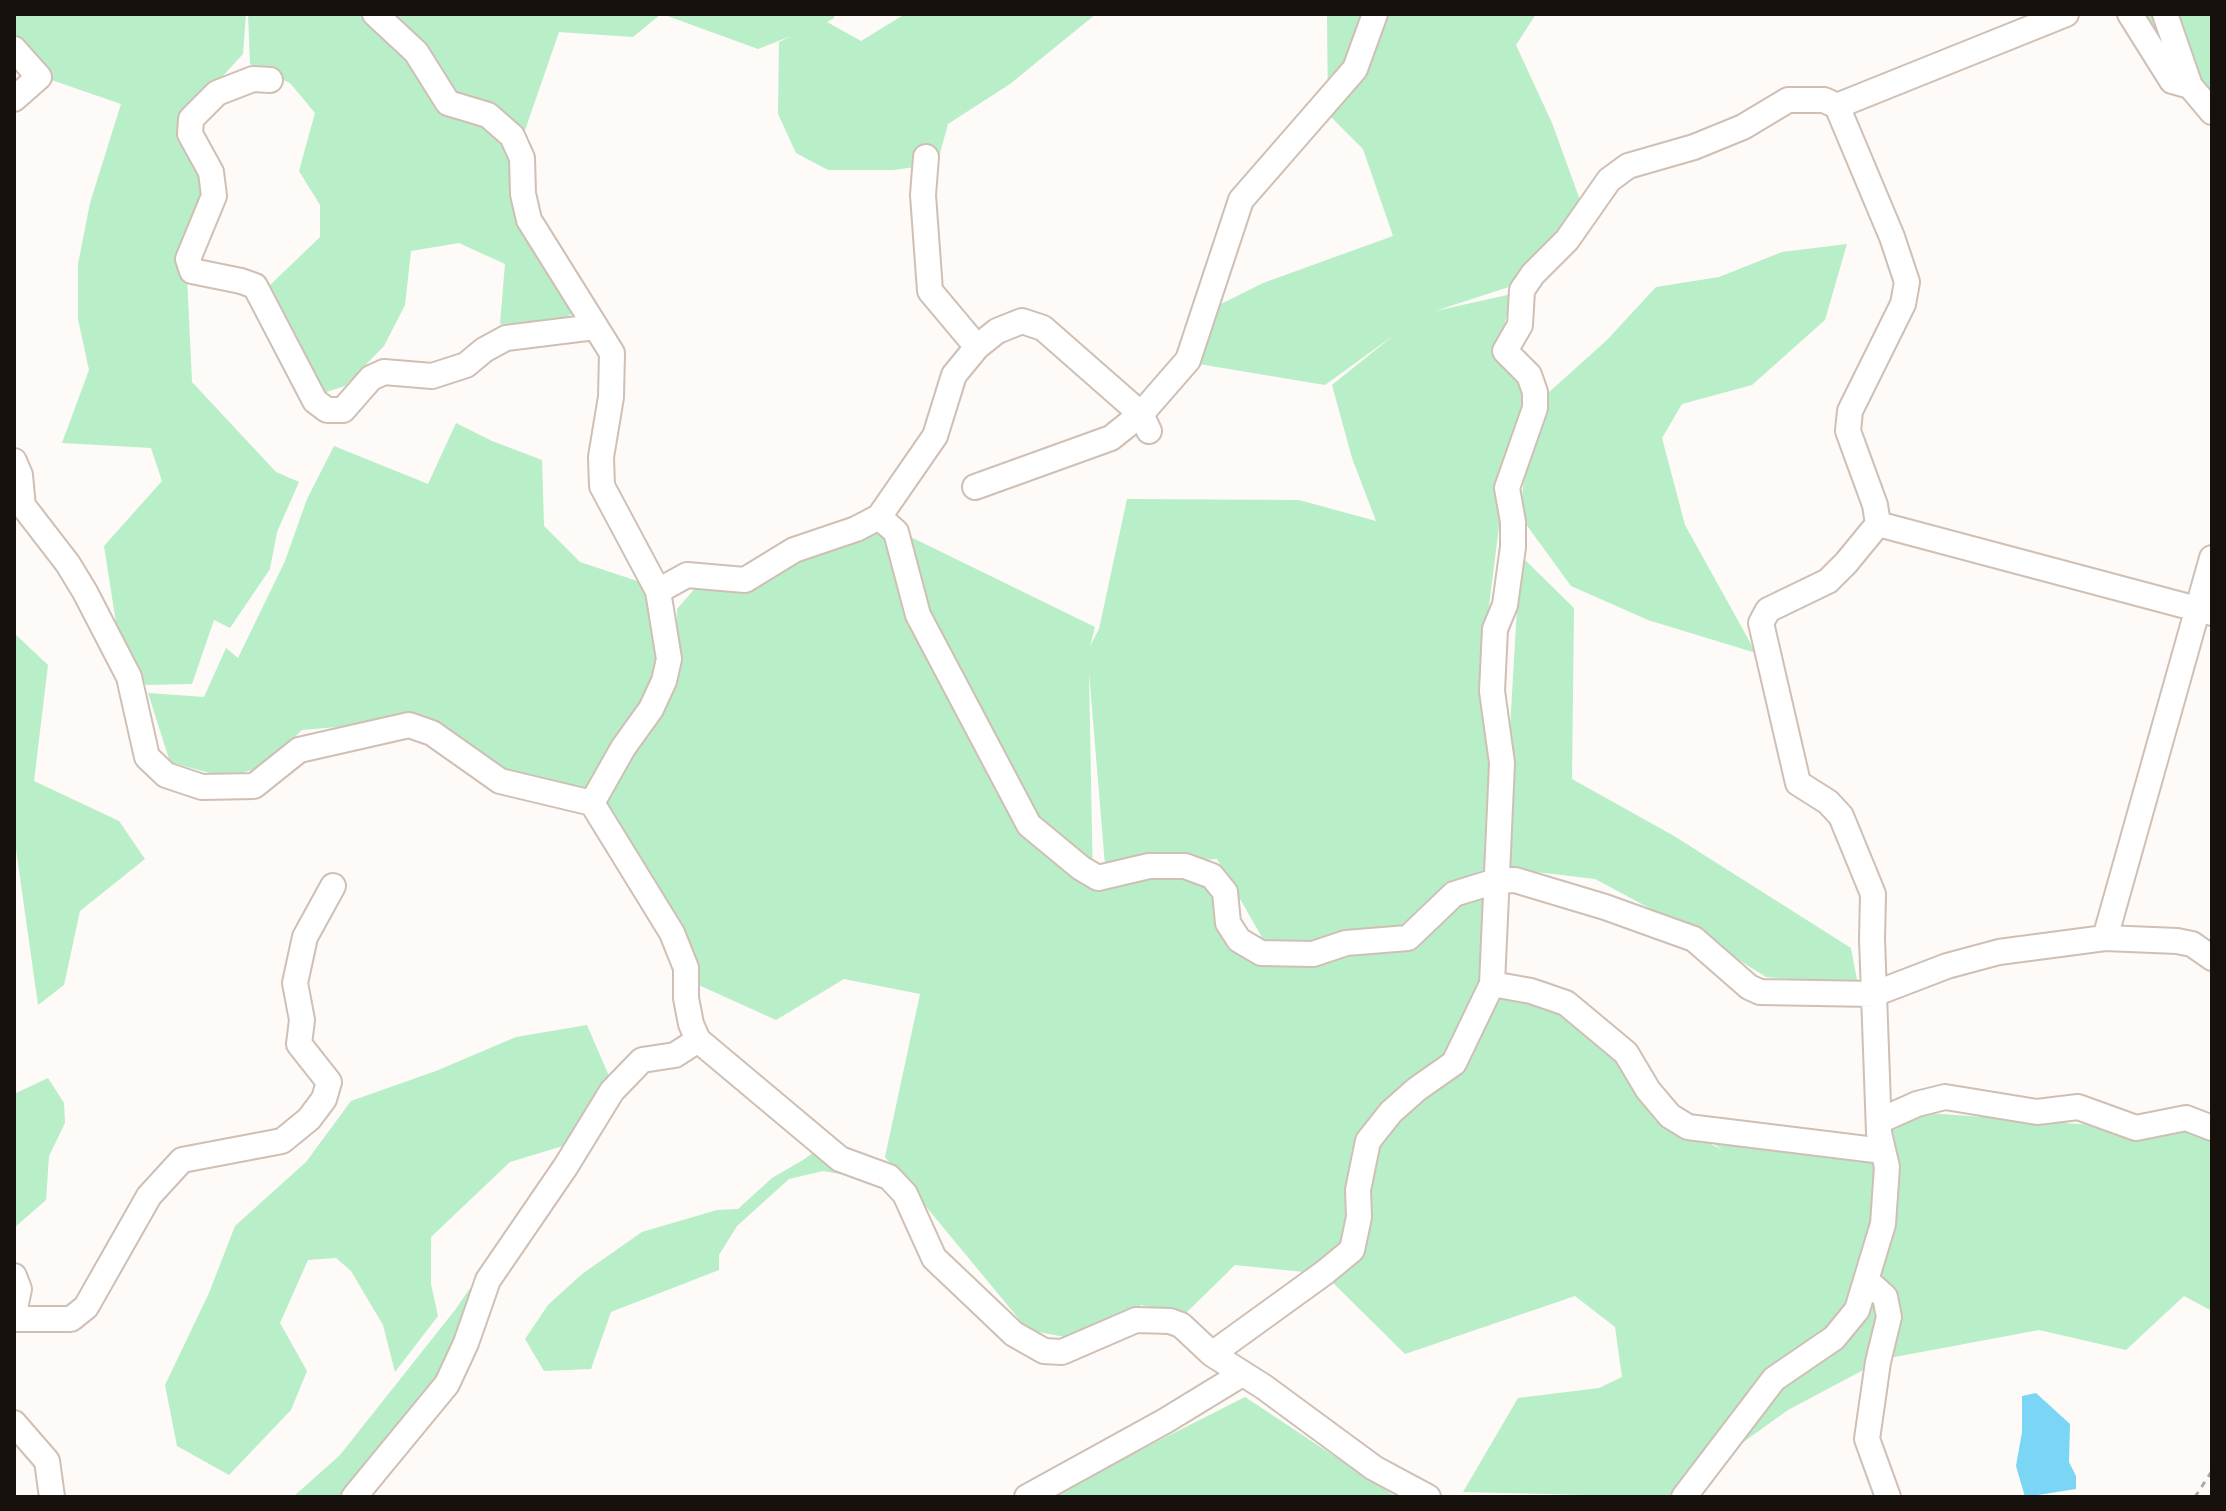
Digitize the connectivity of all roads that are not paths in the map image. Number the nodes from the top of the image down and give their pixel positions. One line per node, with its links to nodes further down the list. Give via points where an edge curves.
1 (375, 14): 13 (street, via 416,52 448,103 488,115 512,136 522,158 529,220)
2 (1375, 14): 15 (street, via 1355,69 1241,200 1188,360)
3 (2066, 14): 10 (street)
4 (2130, 14): 8 (street, via 2172,81)
5 (2165, 14): 8 (street)
6 (14, 49): 9 (street, via 39,77)
7 (270, 80): 13 (street, via 253,79 217,93 191,119 190,134 211,172 214,196 188,259 192,271 255,286 315,401 327,410 343,410 371,378 384,372 432,376 466,365 506,338)
8 (2190, 86): 11 (street)
9 (14, 99)
10 (1837, 106): 20 (street, via 1907,282 1903,304 1850,411 1848,431); 25 (street, via 1824,100 1788,100 1731,132 1628,166 1609,180 1567,240 1522,290 1520,325 1505,351 1529,375 1535,408 1507,488 1513,547 1505,605 1495,629 1492,691 1502,763)
11 (2212, 112)
12 (926, 157): 14 (street, via 923,195 930,291)
13 (595, 327): 22 (street, via 612,353 602,486)
14 (977, 347): 15 (street, via 1022,321 1043,328); 19 (street, via 954,375 935,436)
15 (1145, 423): 17 (street)
16 (14, 461): 18 (street, via 20,475)
17 (975, 487)
18 (19, 500): 24 (street, via 85,592 129,677 147,757 166,775 202,787 254,786 299,750 409,725 432,733 500,781)
19 (879, 517): 22 (street, via 794,550 745,580 687,575); 25 (street, via 896,532 918,615 1029,825 1081,868 1098,878 1149,866 1185,866 1212,876 1225,892 1228,923 1239,940 1261,953 1313,954 1346,943 1408,938 1454,894)
20 (1878, 524): 23 (street); 30 (street, via 1828,581 1768,610 1761,623 1798,783 1841,816 1873,894)
21 (2212, 558): 23 (street)
22 (658, 591): 24 (street, via 669,659 664,681)
23 (2205, 611): 27 (street)
24 (592, 803): 31 (street, via 672,933 686,968 686,998)
25 (1496, 881): 29 (street); 30 (street, via 1515,880 1694,939 1760,992)
26 (333, 886): 38 (street, via 305,937 295,983 302,1020 299,1044 329,1082 324,1099 282,1141 182,1160 149,1196 86,1307 71,1319)
27 (2105, 938): 28 (street, via 2177,941); 30 (street, via 1999,952)
28 (2212, 958)
29 (1492, 984): 34 (street, via 1566,1003 1626,1053 1648,1090 1670,1116 1688,1127); 39 (street, via 1454,1063 1391,1112 1368,1141 1352,1250)
30 (1874, 994): 32 (street)
31 (698, 1040): 39 (street, via 840,1159 889,1177 905,1194 934,1258 1014,1334 1044,1351 1062,1352 1136,1320 1170,1321); 43 (street, via 675,1055 642,1060 612,1091 488,1280 447,1384)
32 (1879, 1121): 33 (street, via 1945,1097 2037,1112 2078,1107 2136,1128 2186,1118); 34 (street)
33 (2212, 1128)
34 (1883, 1151): 36 (street, via 1883,1224)
35 (14, 1276): 37 (street, via 19,1289)
36 (1866, 1280): 46 (street, via 1857,1310 1834,1338 1774,1379); 47 (street, via 1885,1297 1889,1317 1867,1439)
37 (14, 1313)
38 (14, 1319)
39 (1212, 1354): 40 (street)
40 (1242, 1374): 44 (street); 45 (street, via 1374,1468)
41 (14, 1423): 42 (street, via 47,1461)
42 (52, 1497)
43 (354, 1497)
44 (1027, 1497)
45 (1428, 1497)
46 (1684, 1497)
47 (1888, 1497)

